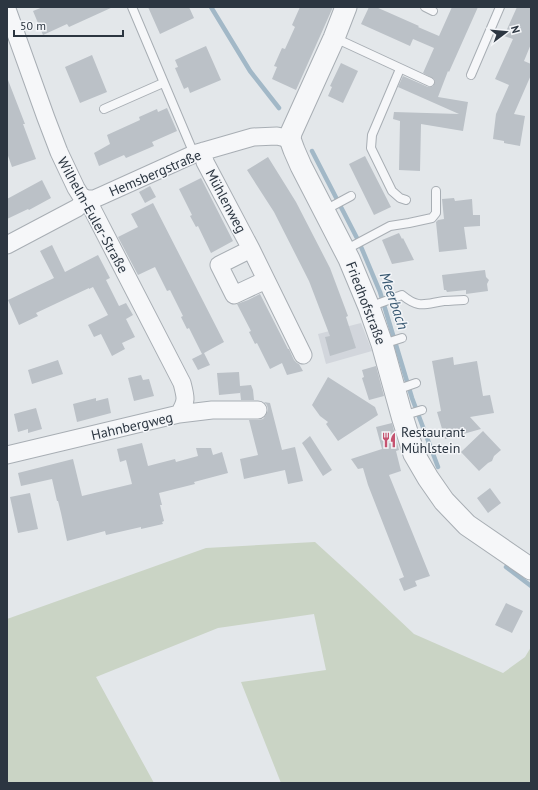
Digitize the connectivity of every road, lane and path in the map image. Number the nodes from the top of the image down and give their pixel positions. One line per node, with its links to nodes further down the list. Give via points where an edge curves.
1 (132, 7): 12 (lane)
2 (346, 7): 8 (street)
3 (425, 7): 6 (lane)
4 (500, 7): 10 (lane)
5 (7, 9): 7 (street, Wilhelm-Euler-Straße)
6 (433, 11)
7 (12, 38): 18 (street, Wilhelm-Euler-Straße, via 59,152 80,196)
8 (334, 38): 9 (lane); 14 (street)
9 (400, 69): 11 (lane); 19 (lane, via 372,135 371,148 392,191)
10 (471, 75)
11 (430, 82)
12 (163, 83): 13 (lane); 15 (lane)
13 (104, 109)
14 (290, 139): 15 (street, Hemsbergstraße, via 278,136 253,136); 20 (street, Friedhofstraße, via 301,166)
15 (198, 153): 18 (street, Hemsbergstraße, via 94,199); 23 (street, Mühlenweg)
16 (436, 191): 22 (lane, via 436,213 432,218 390,226)
17 (351, 196): 20 (lane)
18 (87, 199): 21 (street, Hemsbergstraße, via 77,208); 32 (street, Wilhelm-Euler-Straße, via 182,383 186,396 185,405)
19 (406, 200)
20 (332, 206): 22 (street, Friedhofstraße)
21 (7, 245)
22 (349, 248): 26 (street, Friedhofstraße, via 349,259)
23 (251, 249): 24 (street, Mühlenweg); 24 (street, Mühlenweg, via 219,266 234,295)
24 (266, 280): 27 (street, Mühlenweg)
25 (464, 300): 26 (lane, via 425,305 409,301 402,295)
26 (373, 305): 29 (street, Friedhofstraße, via 391,341)
27 (303, 354)
28 (416, 384): 29 (lane)
29 (399, 389): 33 (street, Friedhofstraße)
30 (258, 410): 32 (street, Hahnbergweg, via 212,410)
31 (422, 410): 33 (lane)
32 (179, 414): 34 (street, Hahnbergweg)
33 (406, 415): 35 (street, Friedhofstraße, via 414,454 444,501 467,525)
34 (7, 455)
35 (531, 569)

